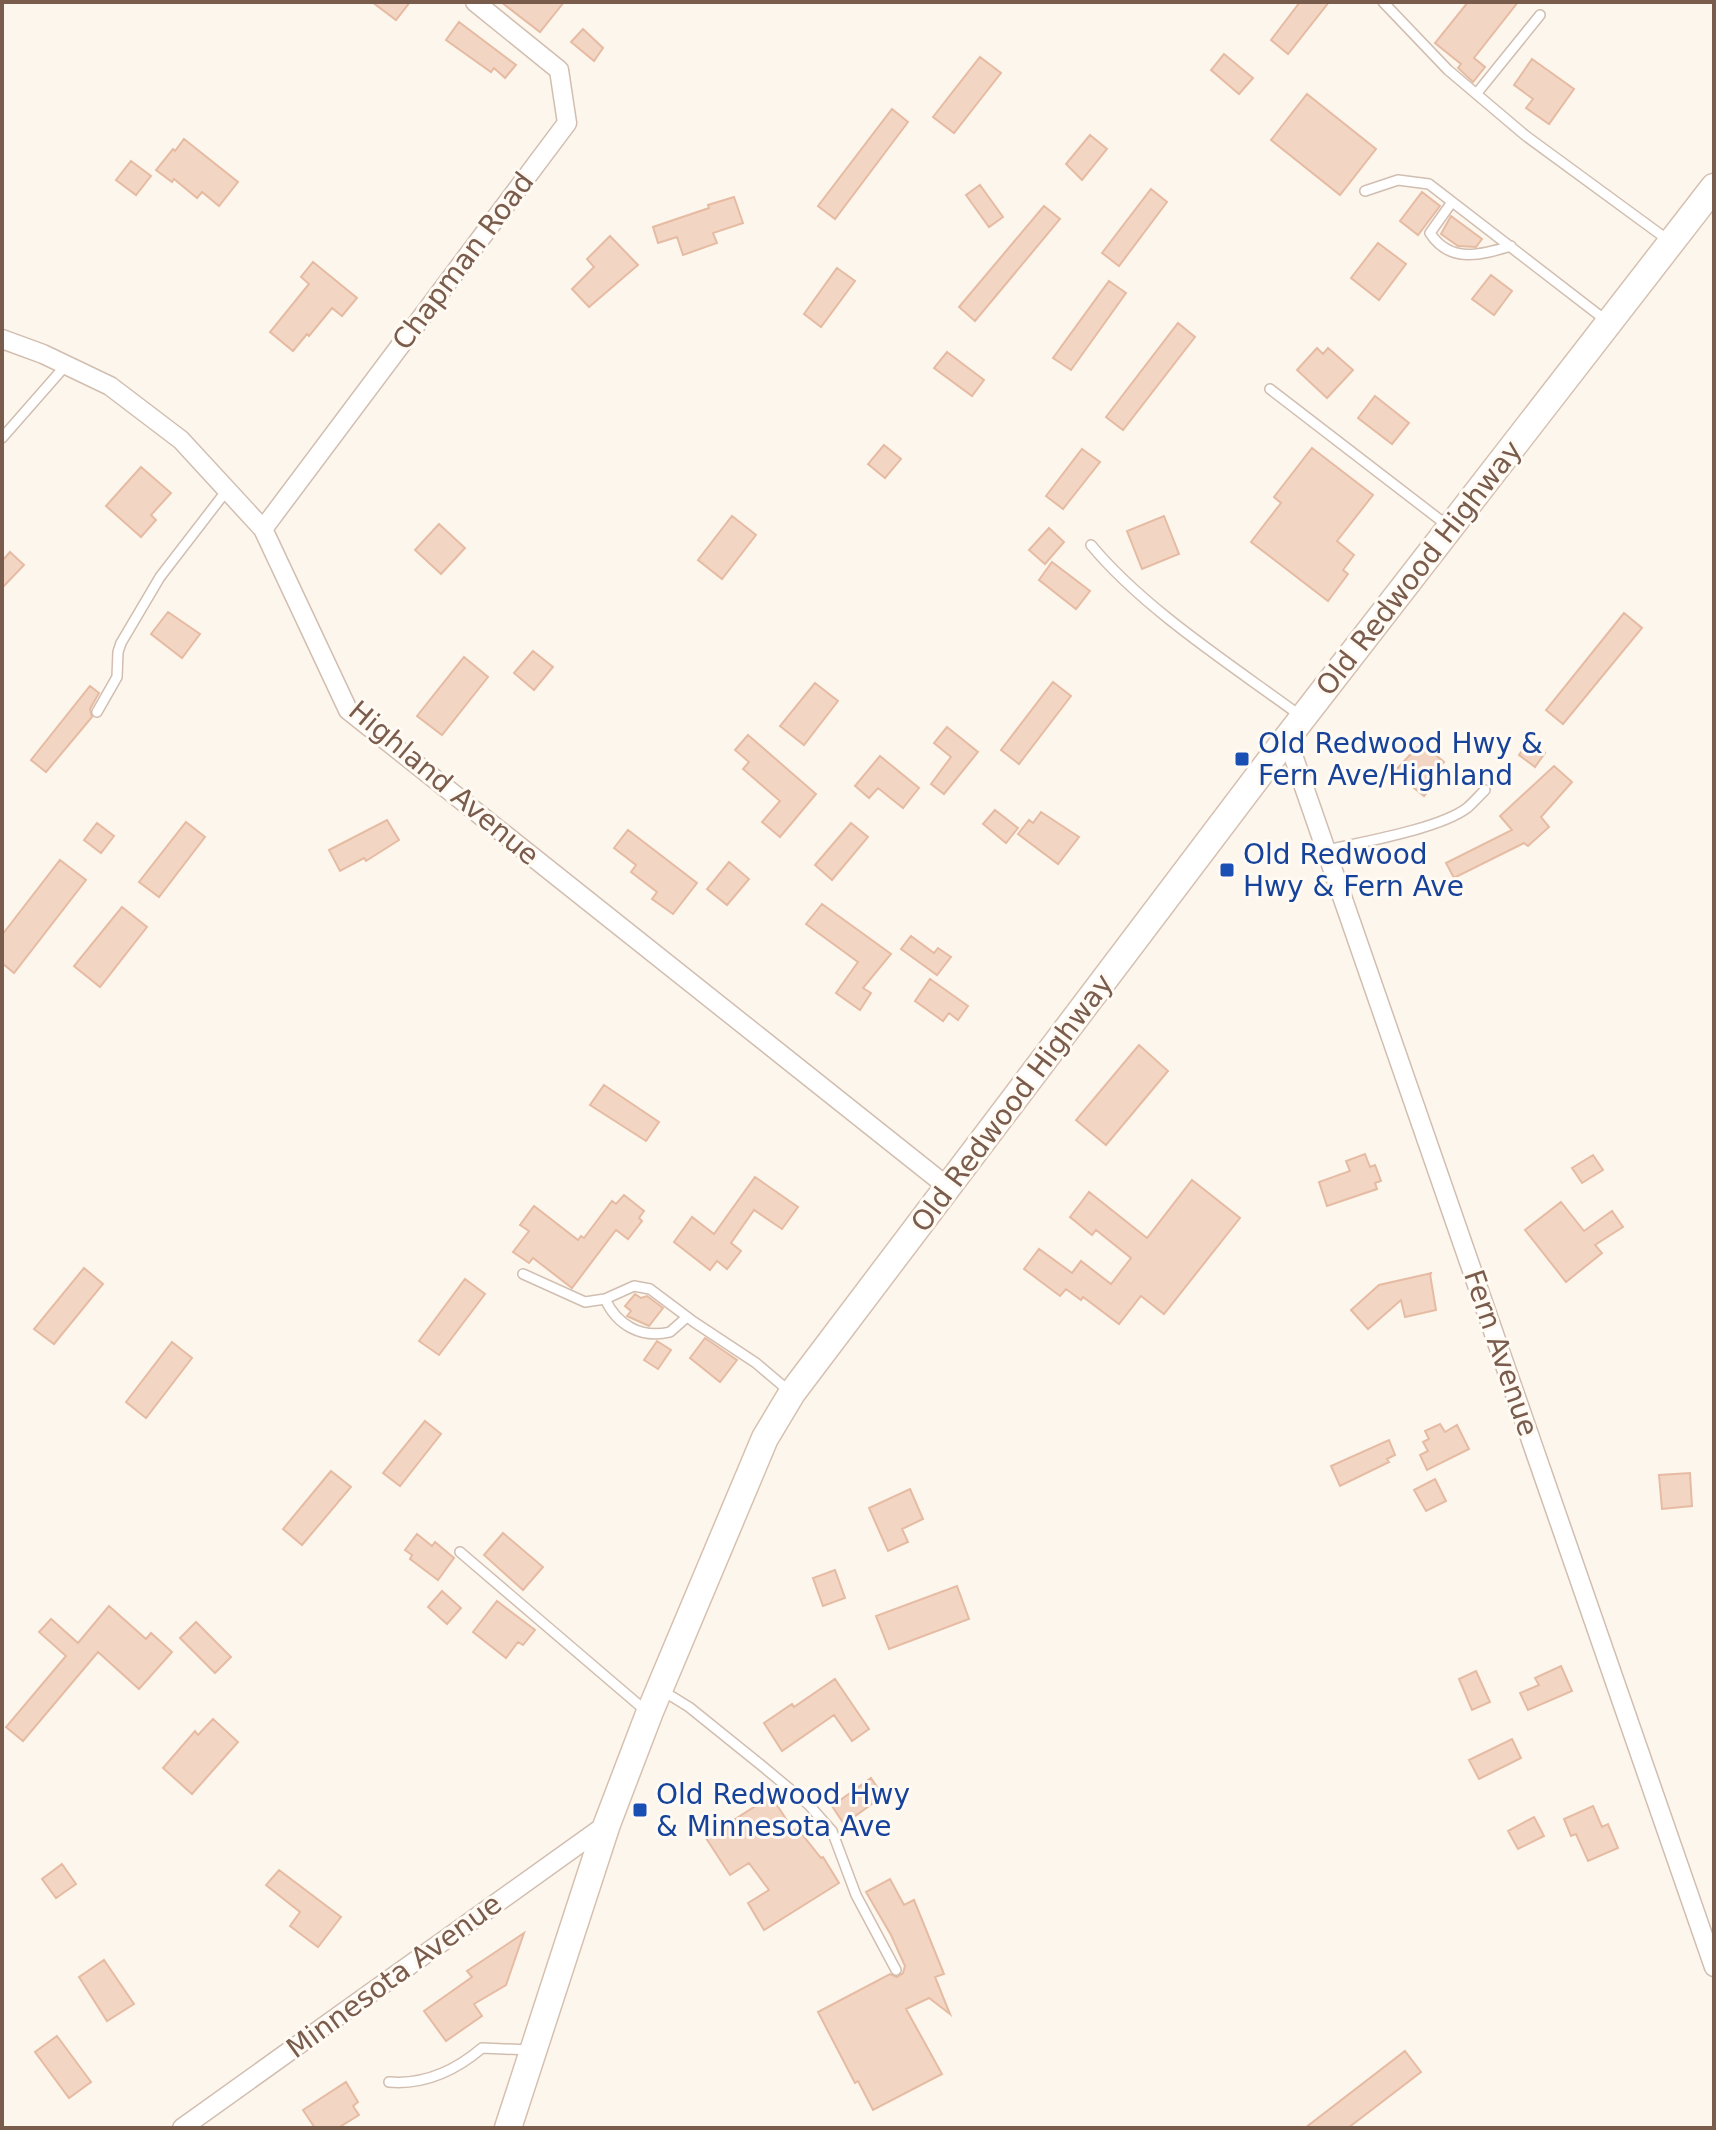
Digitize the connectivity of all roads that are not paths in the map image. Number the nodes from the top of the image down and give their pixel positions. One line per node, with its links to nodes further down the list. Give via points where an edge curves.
1 (475, 2): 17 (street, Chapman Road, via 559,70 567,123)
2 (1383, 2): 4 (lane)
3 (1540, 15): 4 (lane)
4 (1477, 93): 8 (lane, via 1526,136)
5 (1714, 187): 8 (main road, Old Redwood Highway)
6 (1365, 191): 7 (lane, via 1398,180 1417,182 1429,184)
7 (1452, 202): 9 (lane); 9 (lane, via 1432,227 1434,239 1467,257)
8 (1671, 242): 10 (main road, Old Redwood Highway)
9 (1511, 246): 10 (lane)
10 (1608, 322): 16 (main road, Old Redwood Highway)
11 (2, 339): 12 (street, Highland Avenue)
12 (66, 365): 14 (lane); 15 (street, Highland Avenue, via 110,386 169,431)
13 (1270, 389): 16 (lane)
14 (2, 438)
15 (227, 490): 17 (street, Highland Avenue); 19 (lane, via 160,577 121,643 117,677)
16 (1451, 528): 20 (main road, Old Redwood Highway)
17 (263, 529): 23 (street, Highland Avenue, via 348,710)
18 (1091, 545): 20 (lane)
19 (97, 712)
20 (1295, 728): 22 (street, Fern Avenue); 23 (main road, Old Redwood Highway)
21 (1485, 790): 22 (lane, via 1466,809 1414,830)
22 (1327, 850): 32 (street, Fern Avenue)
23 (949, 1188): 27 (main road, Old Redwood Highway)
24 (523, 1274): 25 (lane, via 585,1302)
25 (605, 1299): 26 (lane, via 634,1286 650,1289); 26 (lane, via 619,1320 639,1333 670,1332)
26 (687, 1317): 27 (lane)
27 (792, 1393): 29 (main road, Old Redwood Highway, via 765,1438)
28 (460, 1552): 30 (lane)
29 (660, 1689): 30 (main road, Old Redwood Highway); 33 (lane, via 773,1775 832,1831 856,1895)
30 (649, 1714): 31 (main road, Old Redwood Highway)
31 (607, 1824): 34 (main road, Old Redwood Highway); 36 (street, Minnesota Avenue)
32 (1714, 1967)
33 (896, 1970)
34 (533, 2050): 35 (lane, via 482,2048 431,2079); 37 (main road, Old Redwood Highway)
35 (389, 2082)
36 (182, 2128)
37 (508, 2128)

